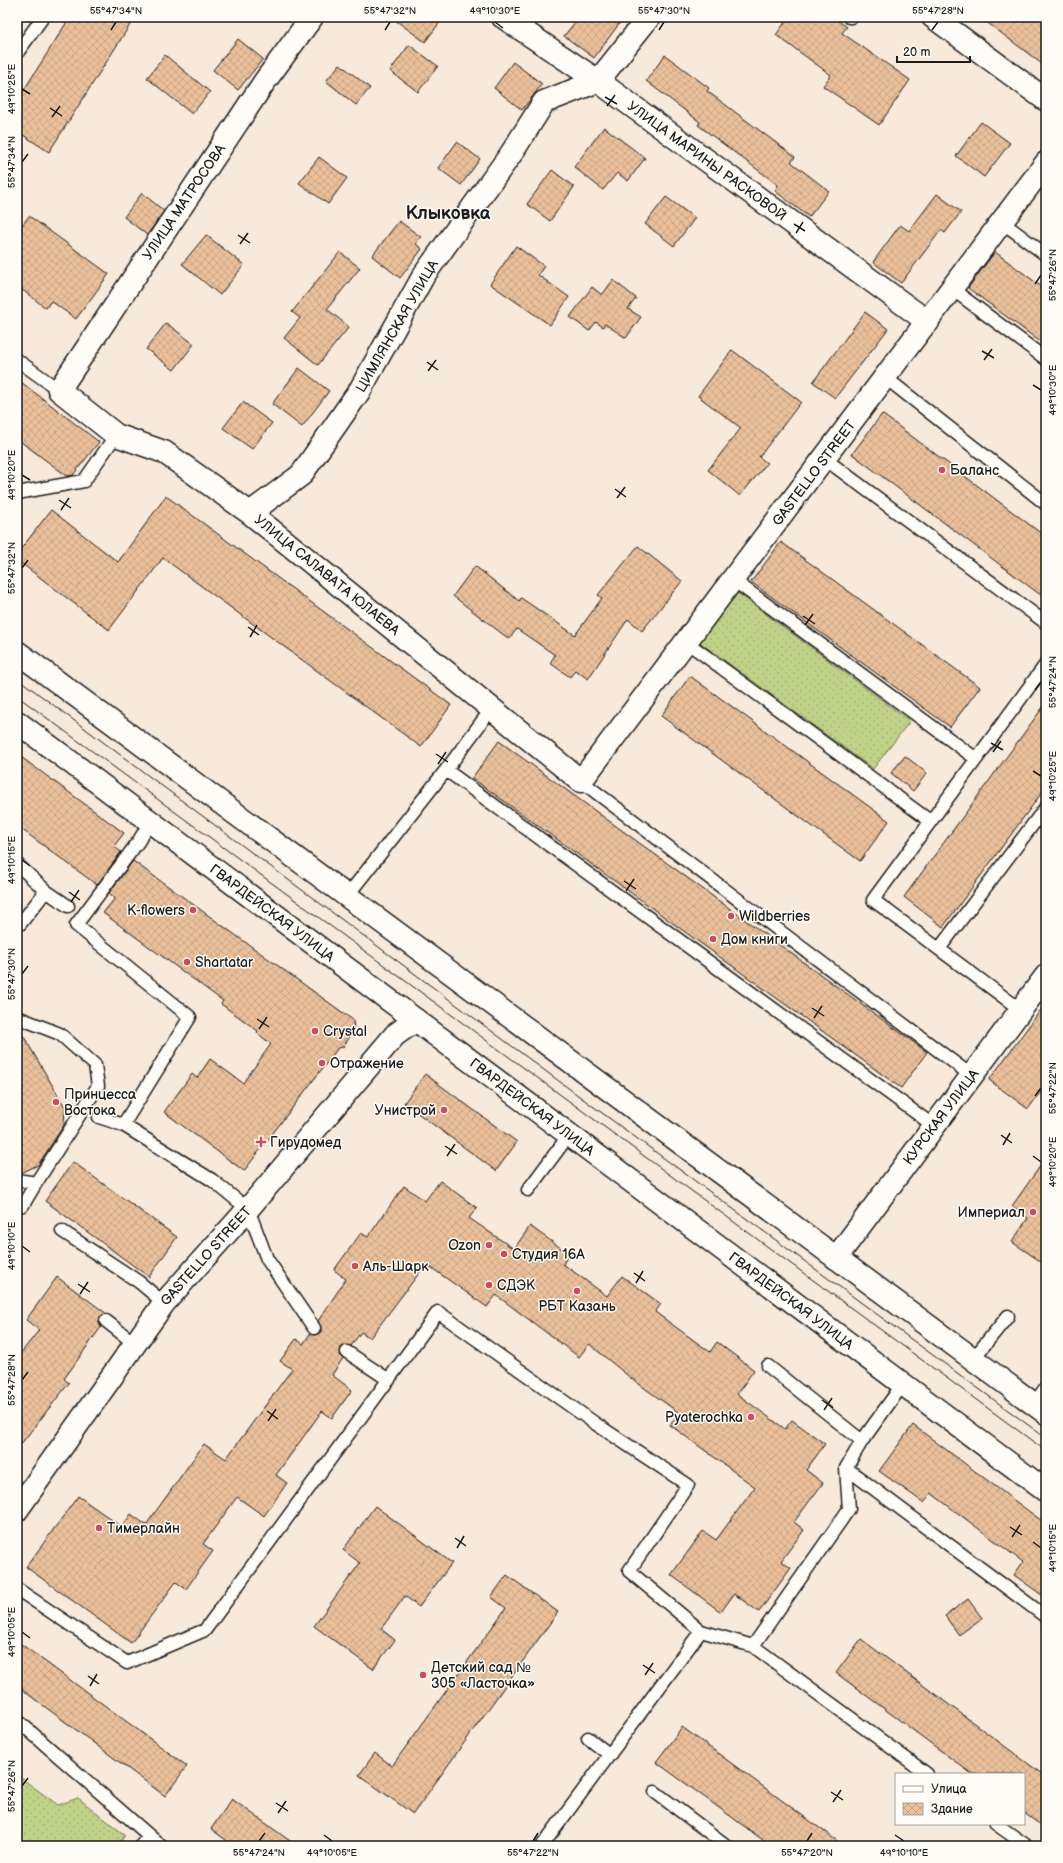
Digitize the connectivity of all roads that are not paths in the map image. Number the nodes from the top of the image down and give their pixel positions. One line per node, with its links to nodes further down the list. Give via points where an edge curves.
1 (43, 17): 6 (lane)
2 (312, 17): 17 (street, УЛИЦА МАТРОСОВА, via 265,81)
3 (503, 17): 7 (street, УЛИЦА МАРИНЫ РАСКОВОЙ)
4 (649, 17): 7 (street)
5 (933, 17): 8 (street)
6 (17, 53)
7 (598, 82): 13 (street, УЛИЦА МАРИНЫ РАСКОВОЙ); 22 (street, ЦИМЛЯНСКАЯ УЛИЦА, via 544,102 511,154 424,275 360,390 301,474)
8 (1046, 100)
9 (1046, 163): 10 (street, GASTELLO STREET)
10 (1002, 222): 11 (lane); 12 (street, GASTELLO STREET)
11 (1046, 255)
12 (952, 289): 13 (street, GASTELLO STREET); 14 (lane)
13 (928, 322): 16 (street, GASTELLO STREET)
14 (1046, 359)
15 (17, 360): 17 (lane)
16 (886, 378): 19 (street, GASTELLO STREET); 21 (lane)
17 (59, 390): 18 (street, УЛИЦА САЛАВАТА ЮЛАЕВА)
18 (116, 435): 20 (lane, via 84,482); 22 (street, УЛИЦА САЛАВАТА ЮЛАЕВА, via 164,452)
19 (825, 459): 23 (street, GASTELLO STREET); 24 (lane)
20 (19, 491)
21 (1046, 504)
22 (250, 513): 28 (street, УЛИЦА САЛАВАТА ЮЛАЕВА)
23 (732, 579): 25 (street, GASTELLO STREET); 30 (lane)
24 (1046, 623)
25 (685, 641): 32 (street, GASTELLO STREET); 34 (lane)
26 (17, 652): 38 (street)
27 (1046, 664): 30 (lane)
28 (492, 708): 31 (lane); 32 (street, УЛИЦА САЛАВАТА ЮЛАЕВА)
29 (17, 722): 35 (street, ГВАРДЕЙСКАЯ УЛИЦА)
30 (975, 758): 34 (lane)
31 (446, 770): 38 (lane); 49 (lane)
32 (581, 781): 46 (lane)
33 (1046, 807): 41 (lane)
34 (930, 821): 41 (lane, via 873,900)
35 (150, 822): 45 (street, ГВАРДЕЙСКАЯ УЛИЦА); 48 (lane, via 76,925 190,1017)
36 (17, 864): 37 (lane)
37 (46, 891): 39 (lane); 40 (lane)
38 (347, 896): 57 (street)
39 (68, 906)
40 (20, 924)
41 (939, 949): 43 (lane)
42 (1046, 976): 43 (street, КУРСКАЯ УЛИЦА)
43 (1021, 1010): 46 (street, КУРСКАЯ УЛИЦА)
44 (17, 1017): 52 (lane, via 60,1034 95,1065 98,1086)
45 (416, 1020): 50 (street, ГВАРДЕЙСКАЯ УЛИЦА); 55 (street, GASTELLO STREET, via 395,1035)
46 (972, 1076): 49 (street, КУРСКАЯ УЛИЦА)
47 (99, 1117): 48 (lane)
48 (123, 1126): 55 (lane, via 212,1180)
49 (934, 1126): 57 (street, КУРСКАЯ УЛИЦА)
50 (569, 1135): 53 (lane); 67 (street, ГВАРДЕЙСКАЯ УЛИЦА)
51 (17, 1180): 52 (lane)
52 (36, 1183): 54 (lane, via 23,1205)
53 (528, 1190)
54 (17, 1207)
55 (248, 1209): 58 (street, GASTELLO STREET); 61 (lane, via 267,1259)
56 (62, 1231): 58 (lane, via 139,1282)
57 (836, 1258): 64 (street)
58 (164, 1303): 62 (street, GASTELLO STREET)
59 (1008, 1316): 64 (lane)
60 (106, 1321): 62 (lane)
61 (314, 1328)
62 (134, 1343): 72 (street, GASTELLO STREET)
63 (347, 1352): 66 (lane)
64 (973, 1359): 68 (street)
65 (768, 1366): 69 (lane)
66 (389, 1380): 73 (lane, via 205,1630 127,1663); 75 (lane, via 438,1312 596,1424 688,1485 629,1571)
67 (903, 1384): 69 (lane); 71 (street, ГВАРДЕЙСКАЯ УЛИЦА)
68 (1042, 1402)
69 (862, 1441): 70 (lane)
70 (846, 1468): 74 (lane); 76 (lane, via 849,1509)
71 (1046, 1491)
72 (17, 1510)
73 (17, 1589)
74 (1046, 1617)
75 (701, 1631): 76 (lane); 79 (lane)
76 (753, 1646): 80 (lane)
77 (17, 1720): 83 (lane)
78 (588, 1738): 79 (lane)
79 (610, 1755): 86 (lane)
80 (926, 1773)
81 (655, 1792): 87 (lane)
82 (997, 1825): 88 (lane)
83 (148, 1836): 84 (lane); 85 (lane)
84 (141, 1846)
85 (161, 1846)
86 (542, 1846)
87 (728, 1846)
88 (1027, 1846)

